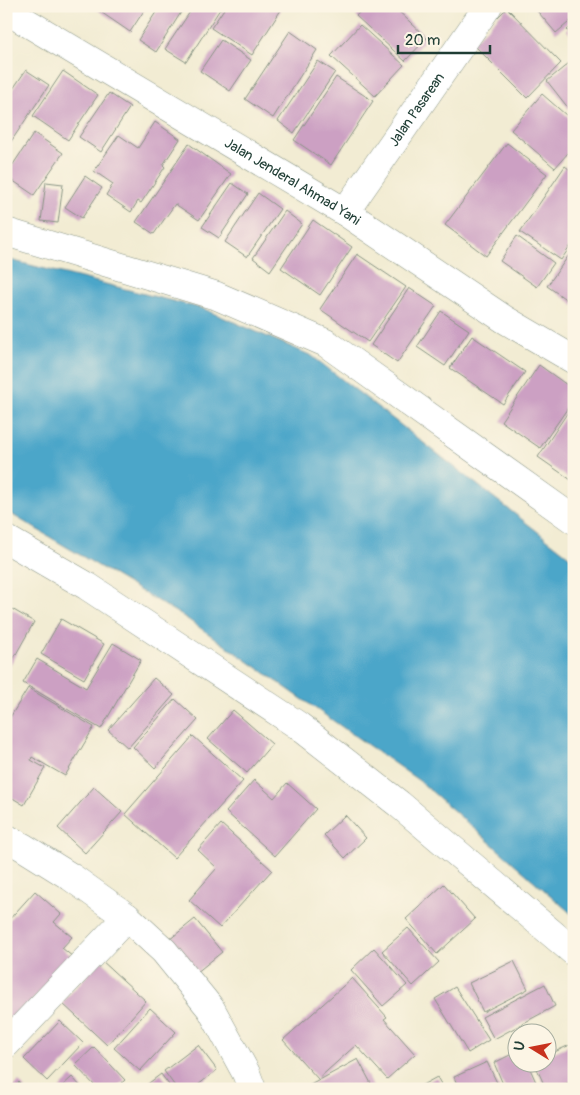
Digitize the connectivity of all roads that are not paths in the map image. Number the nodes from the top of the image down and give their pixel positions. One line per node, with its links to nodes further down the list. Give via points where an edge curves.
1 (488, 6): 3 (street, Jalan Pasarean)
2 (6, 10): 3 (street, Jalan Jenderal Ahmad Yani)
3 (345, 212): 5 (street, Jalan Jenderal Ahmad Yani, via 504,319)
4 (6, 232): 6 (street, via 217,296 326,343)
5 (574, 360)
6 (574, 520)
7 (6, 539): 10 (street, via 87,586 299,726 399,804)
8 (6, 838): 9 (street, via 23,846)
9 (127, 917): 11 (street); 12 (street, via 164,951 211,1009)
10 (574, 952)
11 (6, 1044)
12 (252, 1089)

